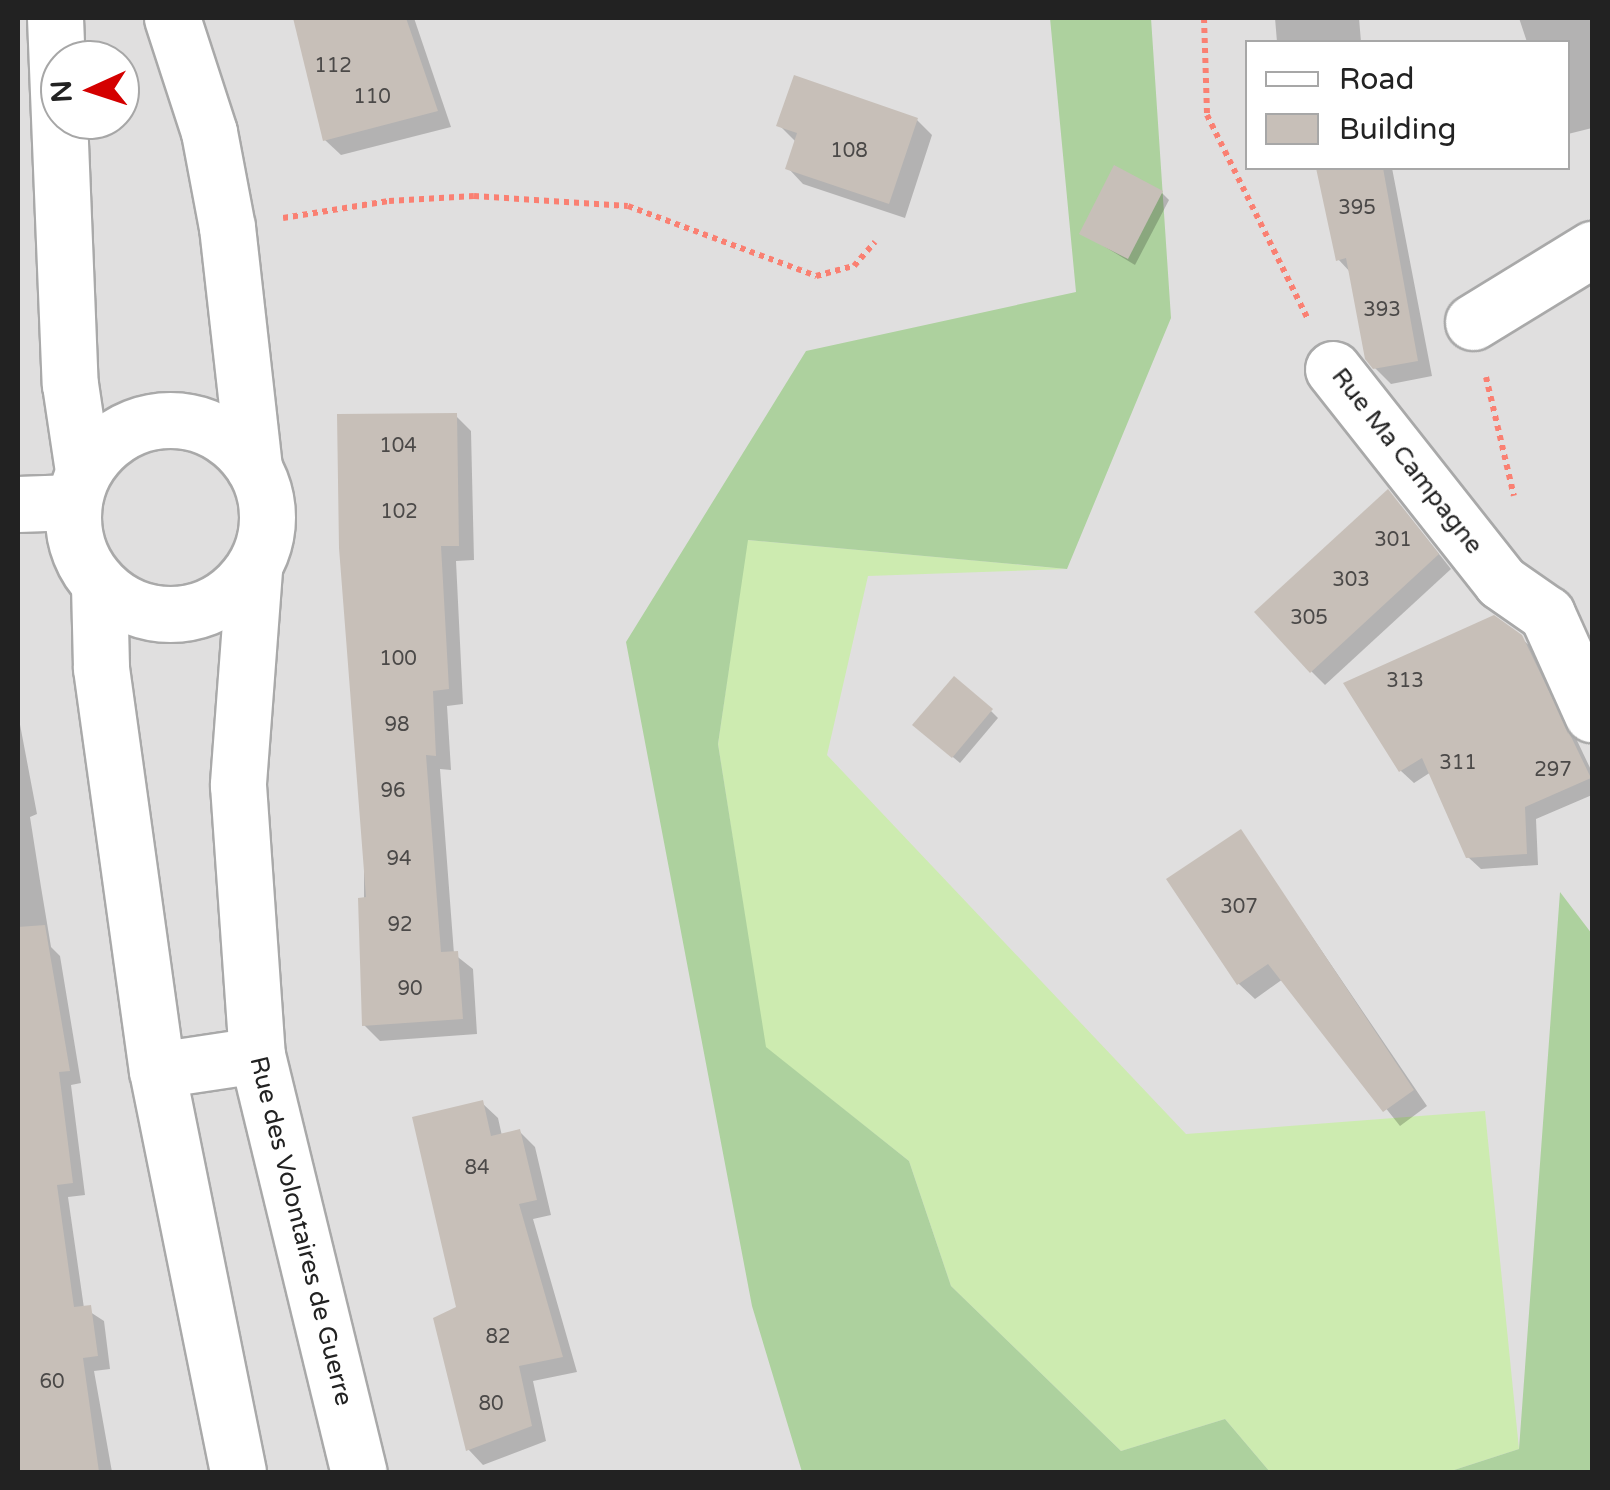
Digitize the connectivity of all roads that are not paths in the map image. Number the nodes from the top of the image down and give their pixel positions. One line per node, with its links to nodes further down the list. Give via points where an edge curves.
1 (55, 18): 7 (street)
2 (172, 18): 6 (street, Rue des Volontaires de Guerre, via 210,132)
3 (1592, 250): 4 (street)
4 (1473, 322)
5 (1333, 369): 11 (street, Rue Ma Campagne, via 1502,582 1548,614)
6 (254, 466): 7 (street, via 231,440 190,420 156,419 97,450); 9 (street, Rue des Volontaires de Guerre, via 267,499 268,533)
7 (78, 487): 8 (street); 10 (street, via 82,561)
8 (18, 504)
9 (254, 570): 10 (street, via 228,597 201,610 165,615 132,608); 12 (street, Rue des Volontaires de Guerre, via 238,785)
10 (99, 585): 13 (street, via 101,668)
11 (1592, 714)
12 (257, 1055): 13 (street); 15 (street, Rue des Volontaires de Guerre)
13 (157, 1070): 14 (street)
14 (238, 1472)
15 (359, 1472)

